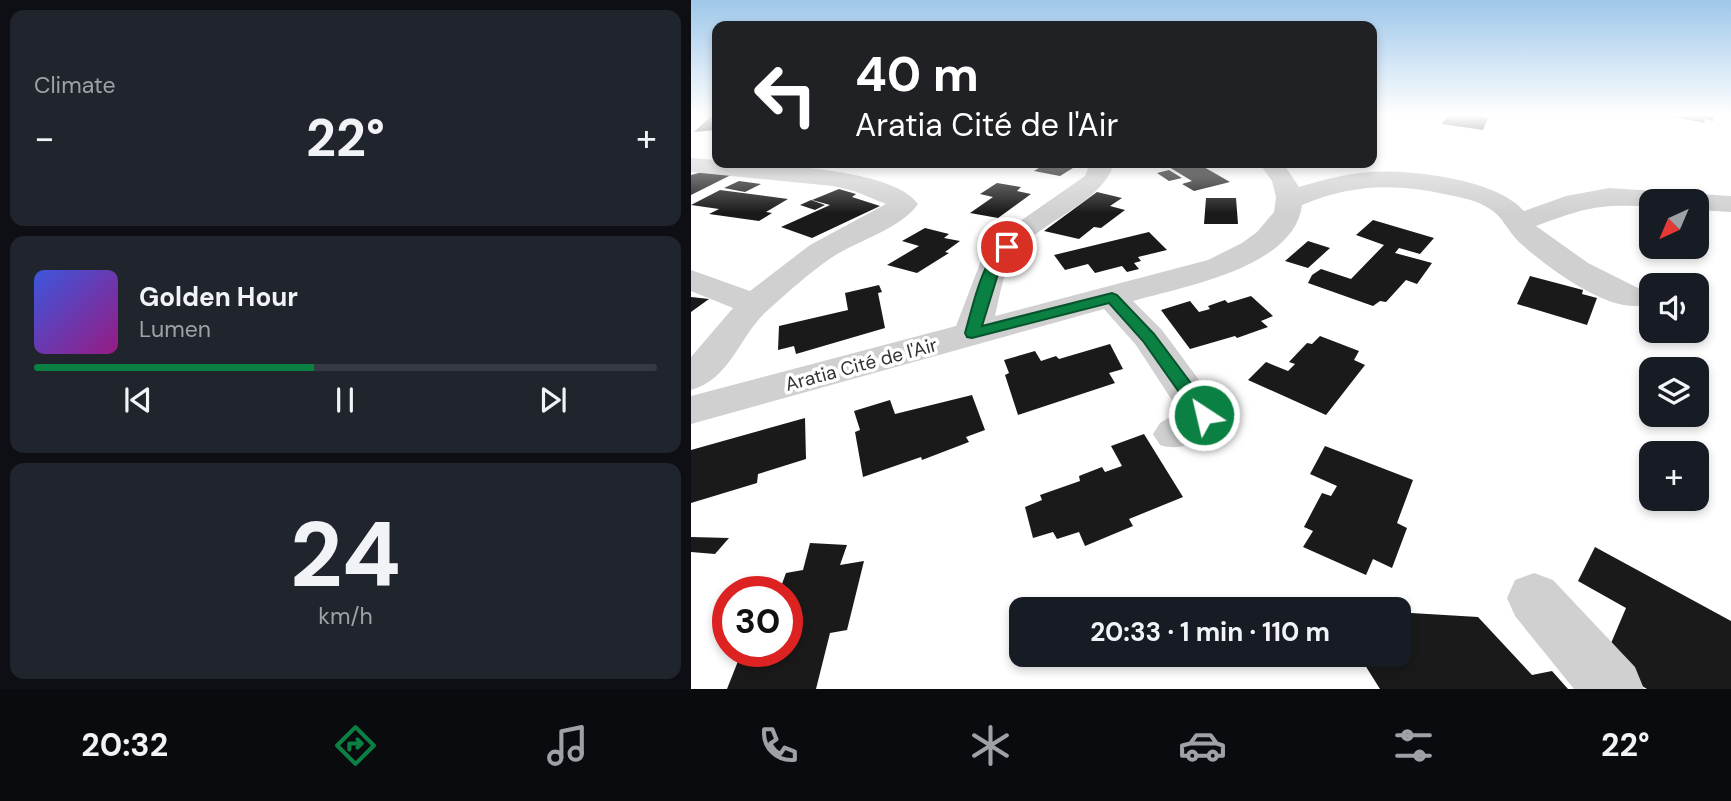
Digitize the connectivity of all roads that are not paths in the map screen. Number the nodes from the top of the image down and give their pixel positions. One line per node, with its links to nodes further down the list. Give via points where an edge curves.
1 (691, 165): 2 (street)
2 (712, 167)
3 (722, 168): 13 (street, via 837,179 905,204 821,251)
4 (1101, 168): 14 (street, via 1095,180 1019,235 995,260)
5 (1276, 168): 7 (street, via 1283,174)
6 (1304, 168): 7 (street, Aratia Cité de l'Air, via 1308,174 1306,188)
7 (1289, 201): 9 (street, via 1341,184 1401,178 1481,195 1501,203); 11 (street, Aratia Cité de l'Air, via 1281,226 1252,252 1219,267)
8 (1731, 204): 9 (street, via 1609,196 1575,202)
9 (1518, 223): 12 (street, via 1564,261)
10 (691, 280): 13 (street)
11 (1112, 298): 14 (street, Aratia Cité de l'Air); 17 (street, via 1149,338 1204,415)
12 (1632, 298)
13 (753, 305): 15 (street, via 709,362)
14 (972, 333): 16 (street, Aratia Cité de l'Air)
15 (691, 377)
16 (691, 410)
17 (1175, 434)
18 (1534, 598): 19 (street)
19 (1613, 689)

